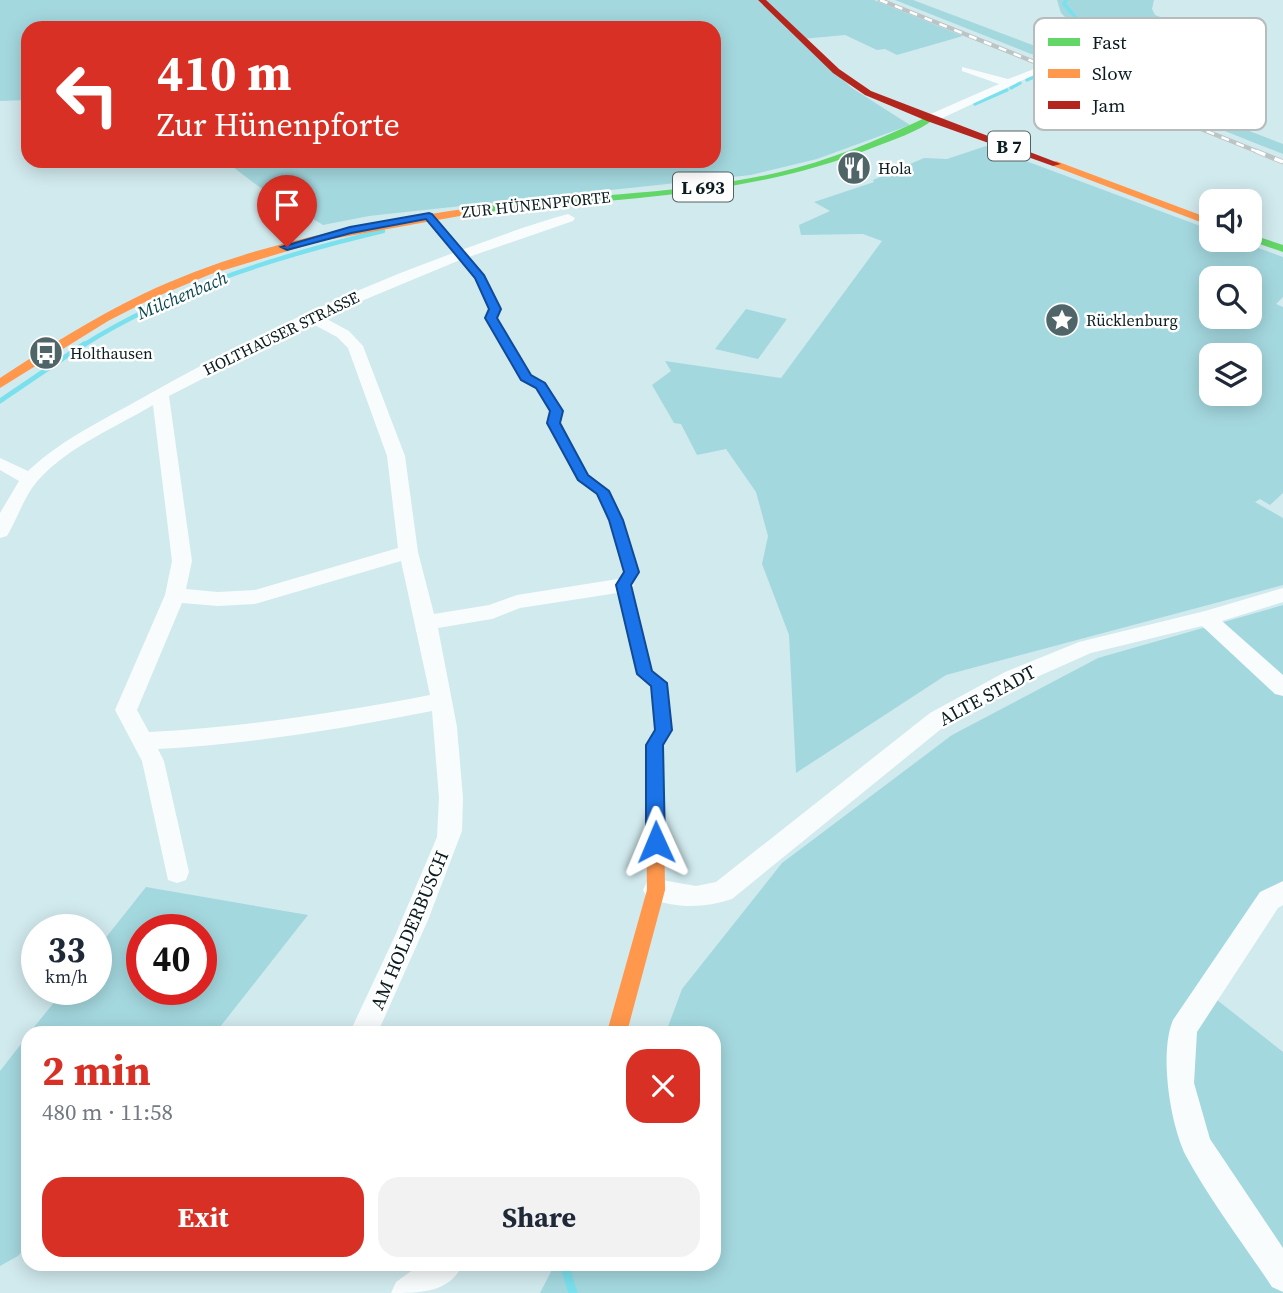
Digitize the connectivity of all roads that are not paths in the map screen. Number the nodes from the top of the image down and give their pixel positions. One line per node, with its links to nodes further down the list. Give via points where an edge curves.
1 (762, 0): 5 (main road, B 7, via 836,71 868,93)
2 (966, 69): 4 (street)
3 (1034, 72): 4 (street)
4 (1008, 83): 5 (street)
5 (930, 119): 6 (main road, ZUR HÜNENPFORTE / L 693, via 844,157 749,182); 8 (main road, B 7)
6 (429, 216): 11 (main road); 13 (main road, ZUR HÜNENPFORTE / L 693, via 350,230 215,268 125,307)
7 (568, 218): 11 (street, HOLTHAUSER STRASSE)
8 (1199, 218)
9 (1262, 241): 10 (main road)
10 (1283, 249)
11 (461, 253): 12 (street, HOLTHAUSER STRASSE); 19 (main road, via 480,277 495,309 491,318 526,378 541,385 556,411 554,423 582,477 602,491 632,572)
12 (312, 317): 14 (street, HOLTHAUSER STRASSE, via 256,341); 18 (street, AM HOLDERBUSCH, via 355,346 396,456)
13 (0, 384)
14 (160, 394): 16 (street, HOLTHAUSER STRASSE, via 55,457); 20 (street, via 182,561)
15 (0, 463): 16 (street)
16 (30, 479): 17 (street, HOLTHAUSER STRASSE)
17 (0, 532)
18 (408, 552): 20 (street, via 255,597); 23 (street, AM HOLDERBUSCH)
19 (624, 585): 23 (street, via 517,602 492,612); 28 (main road, via 645,674 659,683 664,730 654,745)
20 (175, 595): 26 (street, via 126,709)
21 (1283, 595): 22 (street, ALTE STADT)
22 (1206, 618): 24 (street); 28 (street, ALTE STADT, via 1086,647 1013,678 938,719 723,891 696,897)
23 (427, 623): 25 (street, AM HOLDERBUSCH)
24 (1283, 688)
25 (442, 701): 26 (street, via 313,726); 30 (street, AM HOLDERBUSCH, via 450,834 406,945)
26 (143, 741): 27 (street, via 153,761)
27 (177, 872)
28 (656, 890): 31 (main road)
29 (1283, 892): 33 (street, via 1269,900 1183,1029 1180,1083 1197,1146)
30 (367, 1026)
31 (619, 1026)
32 (437, 1271): 34 (street)
33 (1283, 1276)
34 (407, 1293)

